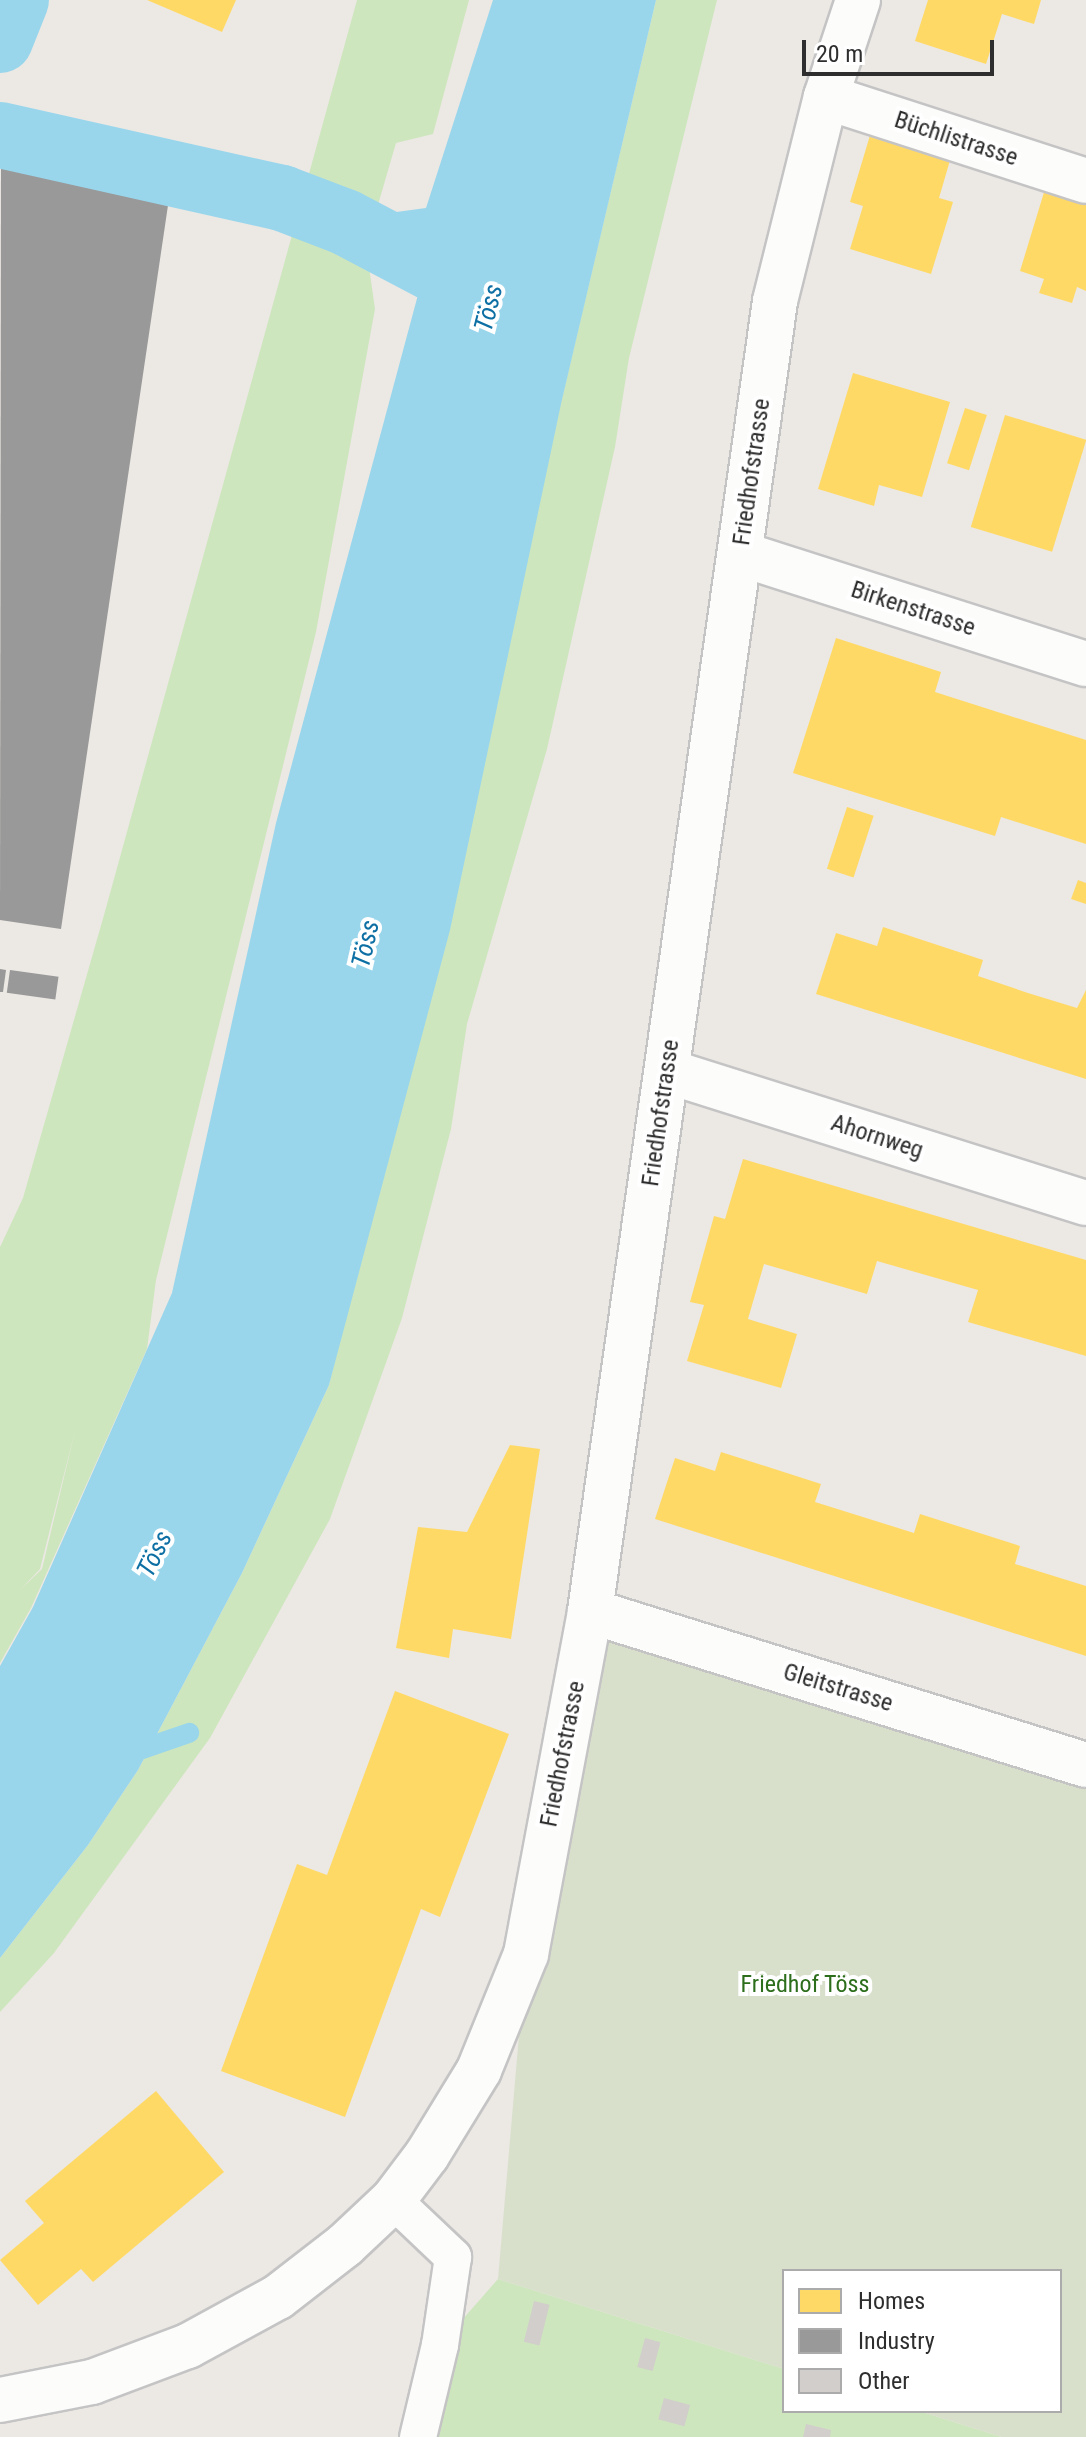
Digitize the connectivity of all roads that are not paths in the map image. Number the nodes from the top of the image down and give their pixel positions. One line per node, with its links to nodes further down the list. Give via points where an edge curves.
1 (858, 0): 2 (street, Friedhofstrasse)
2 (826, 97): 3 (street, Büchlistrasse); 4 (street, Friedhofstrasse, via 775,301)
3 (1086, 181)
4 (741, 554): 5 (street, Birkenstrasse); 6 (street, Friedhofstrasse)
5 (1086, 664)
6 (667, 1071): 7 (street, Ahornweg); 8 (street, Friedhofstrasse)
7 (1086, 1203)
8 (590, 1611): 9 (street, Gleitstrasse); 10 (street, Friedhofstrasse, via 526,1954 479,2070)
9 (1086, 1765)
10 (393, 2200): 11 (street, Friedhofstrasse, via 278,2297 188,2346 92,2382); 12 (lane, via 453,2257 440,2345)
11 (0, 2400)
12 (418, 2437)

